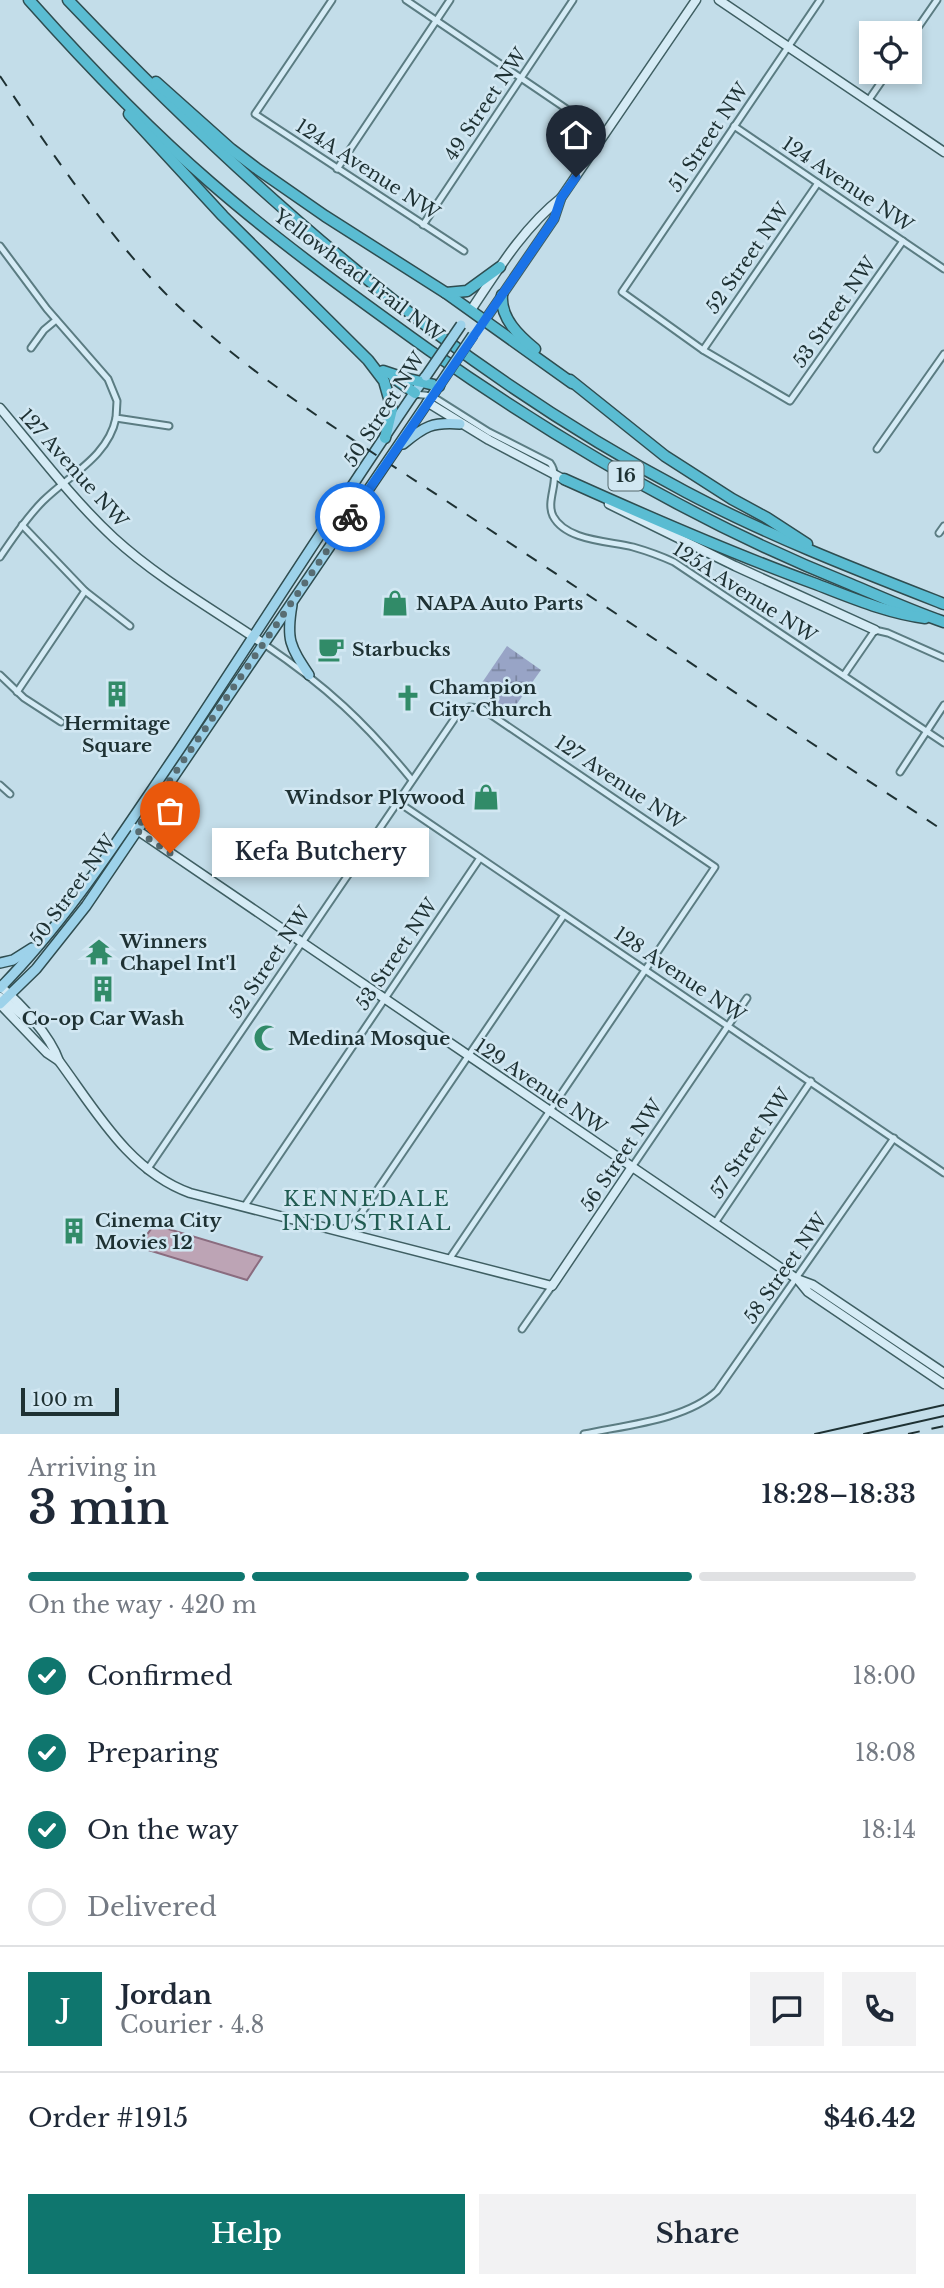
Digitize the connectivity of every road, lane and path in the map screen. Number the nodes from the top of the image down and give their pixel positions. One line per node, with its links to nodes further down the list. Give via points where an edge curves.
1 (29, 0): 14 (highway, Yellowhead Trail NW / 16)
2 (68, 0): 15 (highway, Yellowhead Trail NW / 16)
3 (332, 0): 22 (street, 124A Avenue NW, via 255,114)
4 (406, 0): 11 (street)
5 (450, 0): 11 (street)
6 (573, 0): 16 (street, 49 Street NW)
7 (696, 0): 20 (street, 50 Street NW)
8 (719, 0): 13 (street)
9 (820, 0): 13 (street, 51 Street NW)
10 (937, 0): 12 (street)
11 (436, 21): 16 (street); 22 (street)
12 (922, 22)
13 (788, 47): 18 (street); 19 (street, 51 Street NW)
14 (81, 58): 39 (highway, via 223,216); 64 (highway, Yellowhead Trail NW / 16, via 247,214 520,413 721,527)
15 (123, 58): 31 (highway, via 256,168); 60 (highway, Yellowhead Trail NW / 16, via 269,198 440,338 641,468)
16 (521, 79): 20 (street); 25 (street, 49 Street NW)
17 (880, 84): 18 (street)
18 (868, 101): 21 (street)
19 (734, 127): 23 (street, 124 Avenue NW); 37 (street, 51 Street NW, via 622,292)
20 (605, 135): 24 (street, 50 Street NW)
21 (944, 152)
22 (337, 169): 25 (street, 124A Avenue NW)
23 (818, 183): 26 (street, 124 Avenue NW); 37 (street, 52 Street NW)
24 (561, 198): 29 (street, 50 Street NW, via 542,213); 32 (street, 50 Street NW, via 554,219)
25 (423, 225): 28 (street, 124A Avenue NW)
26 (903, 241): 30 (street, 124 Avenue NW); 37 (street, 53 Street NW, via 790,401)
27 (0, 246): 34 (street)
28 (464, 251)
29 (500, 267): 31 (highway, via 467,290); 33 (street, 50 Street NW)
30 (944, 269)
31 (446, 293): 33 (highway)
32 (502, 295): 35 (street, 50 Street NW); 43 (highway, via 511,325)
33 (471, 310): 35 (highway); 42 (main road, 50 Street NW, bridge)
34 (56, 320): 36 (street); 48 (street, via 108,379 117,401)
35 (485, 320): 43 (highway); 44 (main road, 50 Street NW, bridge)
36 (31, 348)
37 (703, 350)
38 (944, 354): 40 (street)
39 (368, 360): 41 (highway); 51 (highway, via 384,381 392,410)
40 (941, 363): 53 (street)
41 (383, 371): 42 (highway); 45 (highway)
42 (424, 379): 44 (highway); 45 (main road, 50 Street NW)
43 (572, 383): 60 (highway, via 665,456)
44 (439, 385): 46 (main road, 50 Street NW)
45 (415, 393): 46 (main road); 51 (main road, 50 Street NW)
46 (430, 399): 49 (street); 52 (main road, 50 Street NW); 54 (street, via 547,461)
47 (0, 408): 55 (street, 127 Avenue NW)
48 (116, 418): 50 (street); 55 (street, via 106,445)
49 (460, 424): 52 (main road, via 424,427); 54 (street)
50 (169, 426)
51 (385, 438): 67 (main road, 50 Street NW)
52 (396, 449): 62 (main road, 50 Street NW)
53 (877, 449)
54 (559, 477): 64 (highway, via 796,577 899,615); 66 (street); 72 (street, 125A Avenue NW, via 551,511 567,530 674,562)
55 (63, 483): 56 (street); 67 (street, 127 Avenue NW, via 132,553)
56 (22, 525): 59 (street); 61 (street)
57 (944, 526): 58 (street)
58 (939, 533)
59 (0, 557)
60 (830, 559): 63 (highway, Yellowhead Trail NW / 16)
61 (85, 591): 65 (street); 73 (street)
62 (293, 601): 68 (main road, 50 Street NW); 71 (main road, via 289,638)
63 (944, 604)
64 (942, 621)
65 (130, 626)
66 (875, 631): 69 (street); 72 (street)
67 (254, 637): 68 (street, 127 Avenue NW); 84 (main road, 50 Street NW)
68 (264, 644): 71 (street); 84 (main road, 50 Street NW)
69 (944, 658)
70 (0, 675): 73 (street)
71 (309, 675): 80 (street, via 370,730)
72 (845, 676): 77 (street, 125A Avenue NW)
73 (17, 692): 76 (street)
74 (944, 705): 77 (street)
75 (469, 707): 80 (street, 52 Street NW, via 457,715); 90 (street, 127 Avenue NW, via 496,717 715,867)
76 (61, 722)
77 (927, 732): 78 (street, 125A Avenue NW); 79 (street)
78 (944, 743)
79 (900, 772)
80 (412, 780): 83 (street, 52 Street NW)
81 (0, 785): 82 (street)
82 (10, 794)
83 (398, 802): 85 (street, 128 Avenue NW); 88 (street, 52 Street NW)
84 (132, 828): 87 (main road, 50 Street NW); 88 (street, 129 Avenue NW); 94 (main road, 50 Street NW, via 72,926)
85 (480, 858): 86 (street, 128 Avenue NW); 92 (street, 53 Street NW)
86 (564, 915): 90 (street, 128 Avenue NW); 96 (street)
87 (45, 940): 89 (main road); 91 (main road, 50 Street NW)
88 (302, 942): 92 (street, 129 Avenue NW); 102 (street, 52 Street NW)
89 (0, 963)
90 (645, 970): 95 (street, 128 Avenue NW); 99 (street)
91 (0, 987): 94 (street)
92 (385, 998): 96 (street, 129 Avenue NW); 104 (street, 53 Street NW)
93 (747, 998): 95 (street, 56 Street NW)
94 (4, 999): 97 (street, via 47,1053); 97 (street, via 34,1023)
95 (728, 1026): 98 (street, 128 Avenue NW); 101 (street, 56 Street NW)
96 (467, 1055): 99 (street, 129 Avenue NW); 106 (street)
97 (60, 1061): 102 (street, via 127,1152)
98 (811, 1081): 100 (street, 128 Avenue NW); 105 (street, 57 Street NW)
99 (550, 1111): 101 (street, 129 Avenue NW); 107 (street)
100 (894, 1138): 103 (street, 128 Avenue NW); 108 (street, 58 Street NW)
101 (632, 1167): 105 (street, 129 Avenue NW); 109 (street, 56 Street NW)
102 (148, 1170): 104 (street, via 183,1191)
103 (944, 1173)
104 (244, 1207): 106 (street)
105 (715, 1223): 108 (street, 129 Avenue NW)
106 (348, 1233): 107 (street)
107 (450, 1258): 109 (street)
108 (797, 1279): 111 (street, 129 Avenue NW, via 813,1285); 112 (street, 129 Avenue NW, via 808,1292); 113 (street, 58 Street NW, via 722,1386 705,1401 693,1409)
109 (552, 1286): 110 (street, 56 Street NW)
110 (522, 1329)
111 (944, 1373)
112 (944, 1384)
113 (584, 1434)

